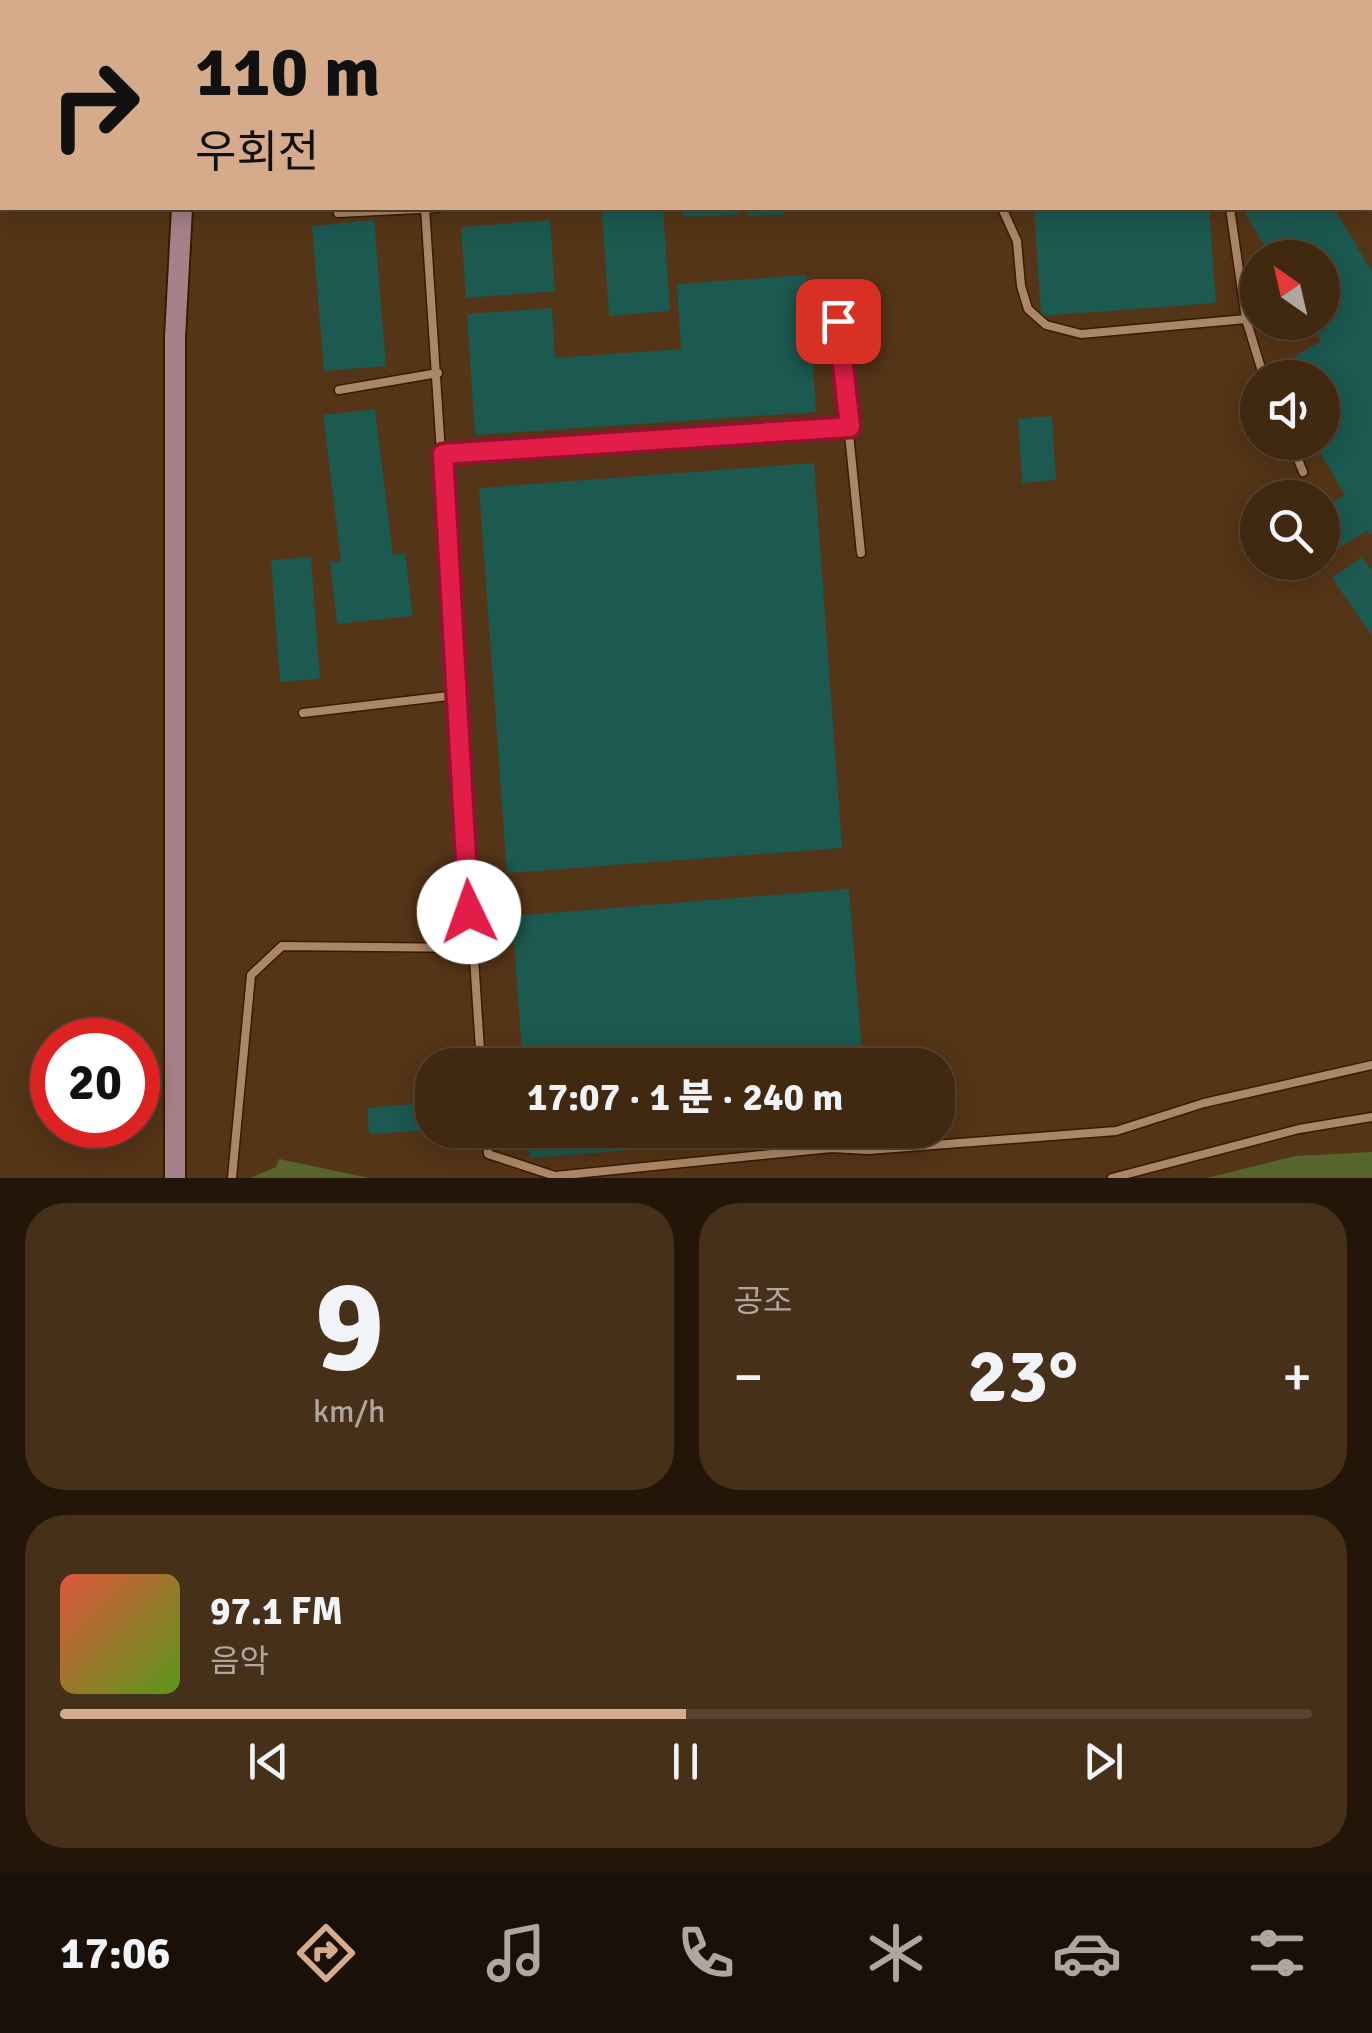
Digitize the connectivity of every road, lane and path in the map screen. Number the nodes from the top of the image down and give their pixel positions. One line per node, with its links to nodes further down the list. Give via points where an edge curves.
1 (182, 210): 28 (main road, via 175,337)
2 (390, 210): 6 (lane)
3 (425, 210): 10 (lane)
4 (1003, 210): 9 (lane, via 1017,241 1028,309 1046,326 1081,334)
5 (1230, 210): 7 (lane)
6 (338, 213)
7 (1240, 277)
8 (834, 285): 12 (lane)
9 (1240, 320)
10 (438, 374): 11 (lane); 13 (lane)
11 (339, 390)
12 (850, 427): 13 (lane); 16 (lane)
13 (443, 454): 17 (lane)
14 (1298, 460): 15 (lane)
15 (1303, 472)
16 (862, 553)
17 (458, 695): 18 (lane); 19 (lane)
18 (303, 713)
19 (470, 948): 20 (lane); 29 (lane, via 282,946 251,976)
20 (479, 1048)
21 (1372, 1065): 23 (lane, via 1116,1130)
22 (1372, 1117): 30 (lane)
23 (955, 1143)
24 (488, 1148): 26 (lane, via 488,1154 555,1176)
25 (831, 1148): 27 (lane)
26 (831, 1148)
27 (893, 1148)
28 (175, 1178)
29 (232, 1178)
30 (1112, 1178)

